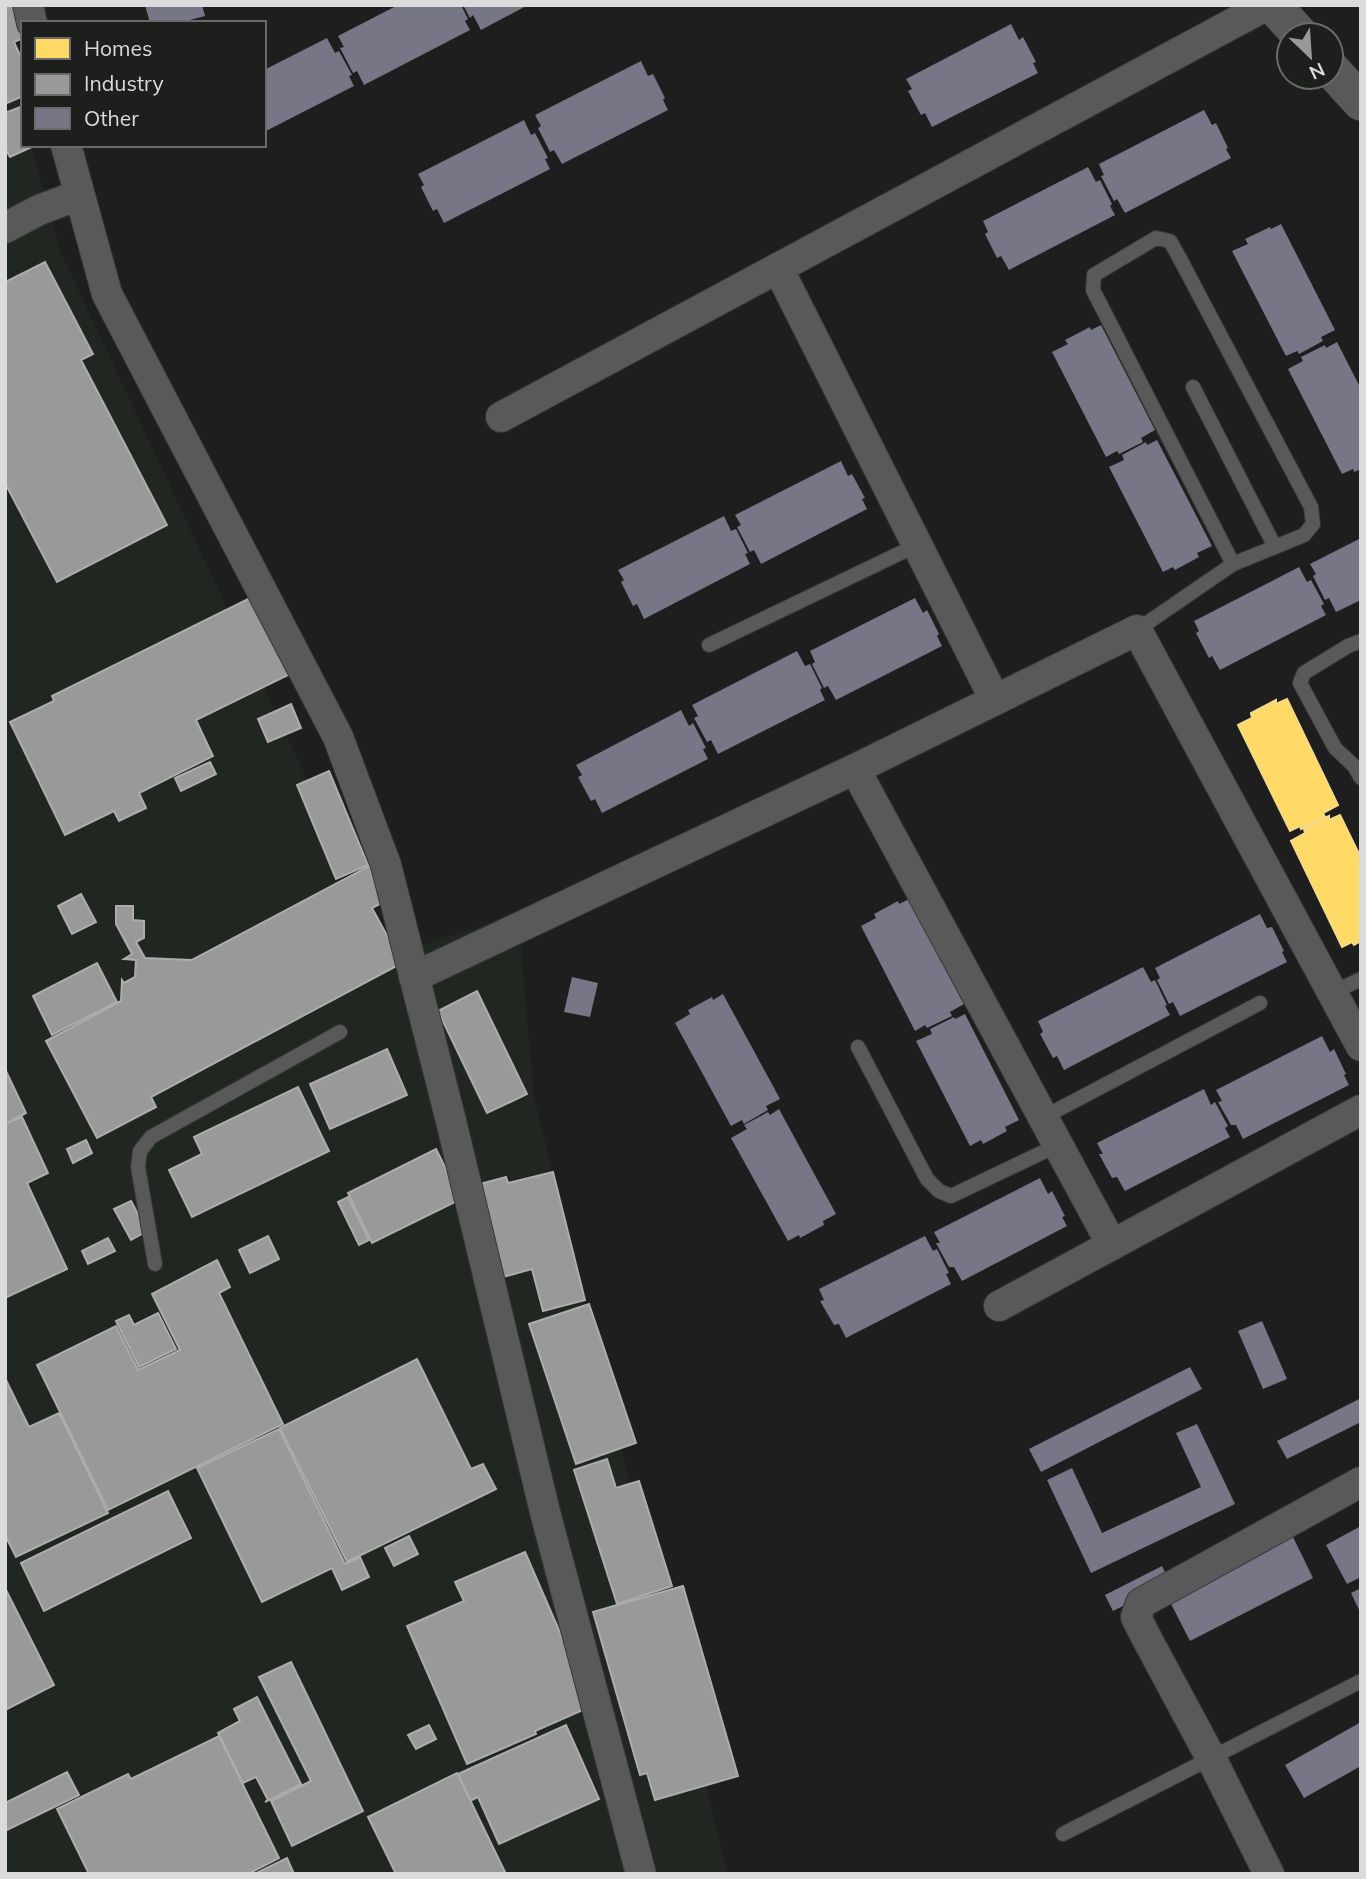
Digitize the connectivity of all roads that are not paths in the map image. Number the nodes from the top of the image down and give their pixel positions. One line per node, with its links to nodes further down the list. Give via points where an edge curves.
1 (1270, 5): 2 (street); 8 (street)
2 (1286, 21)
3 (1345, 84): 4 (street)
4 (1361, 102)
5 (67, 147): 6 (street)
6 (79, 195): 7 (street); 20 (street, via 107,294 338,737 386,865)
7 (5, 228)
8 (778, 268): 10 (street); 11 (street)
9 (1193, 387): 12 (lane)
10 (501, 417)
11 (917, 545): 16 (lane); 17 (street)
12 (1275, 547): 13 (lane); 13 (lane, via 1304,535 1313,524 1311,507 1170,241 1156,238 1094,275 1093,290)
13 (1233, 564): 14 (lane)
14 (1138, 630): 17 (street); 22 (street)
15 (1361, 641): 19 (lane, via 1304,673 1300,683 1335,748)
16 (709, 645)
17 (995, 700): 18 (street)
18 (855, 769): 20 (street); 28 (street)
19 (1361, 778)
20 (414, 977): 37 (street, via 545,1512)
21 (1361, 979): 22 (lane)
22 (1332, 993): 26 (street)
23 (1260, 1003): 28 (lane)
24 (340, 1032): 31 (lane, via 151,1136 140,1151 138,1167)
25 (858, 1046): 29 (lane, via 928,1179 939,1191 951,1196)
26 (1361, 1046)
27 (1361, 1110): 30 (street)
28 (1044, 1118): 29 (street)
29 (1058, 1144): 30 (street)
30 (1112, 1245): 32 (street)
31 (155, 1264)
32 (999, 1306)
33 (1361, 1482): 35 (street, via 1141,1603 1136,1617)
34 (1361, 1681): 35 (lane)
35 (1211, 1758): 36 (lane); 38 (street)
36 (1063, 1834)
37 (641, 1874)
38 (1269, 1874)

